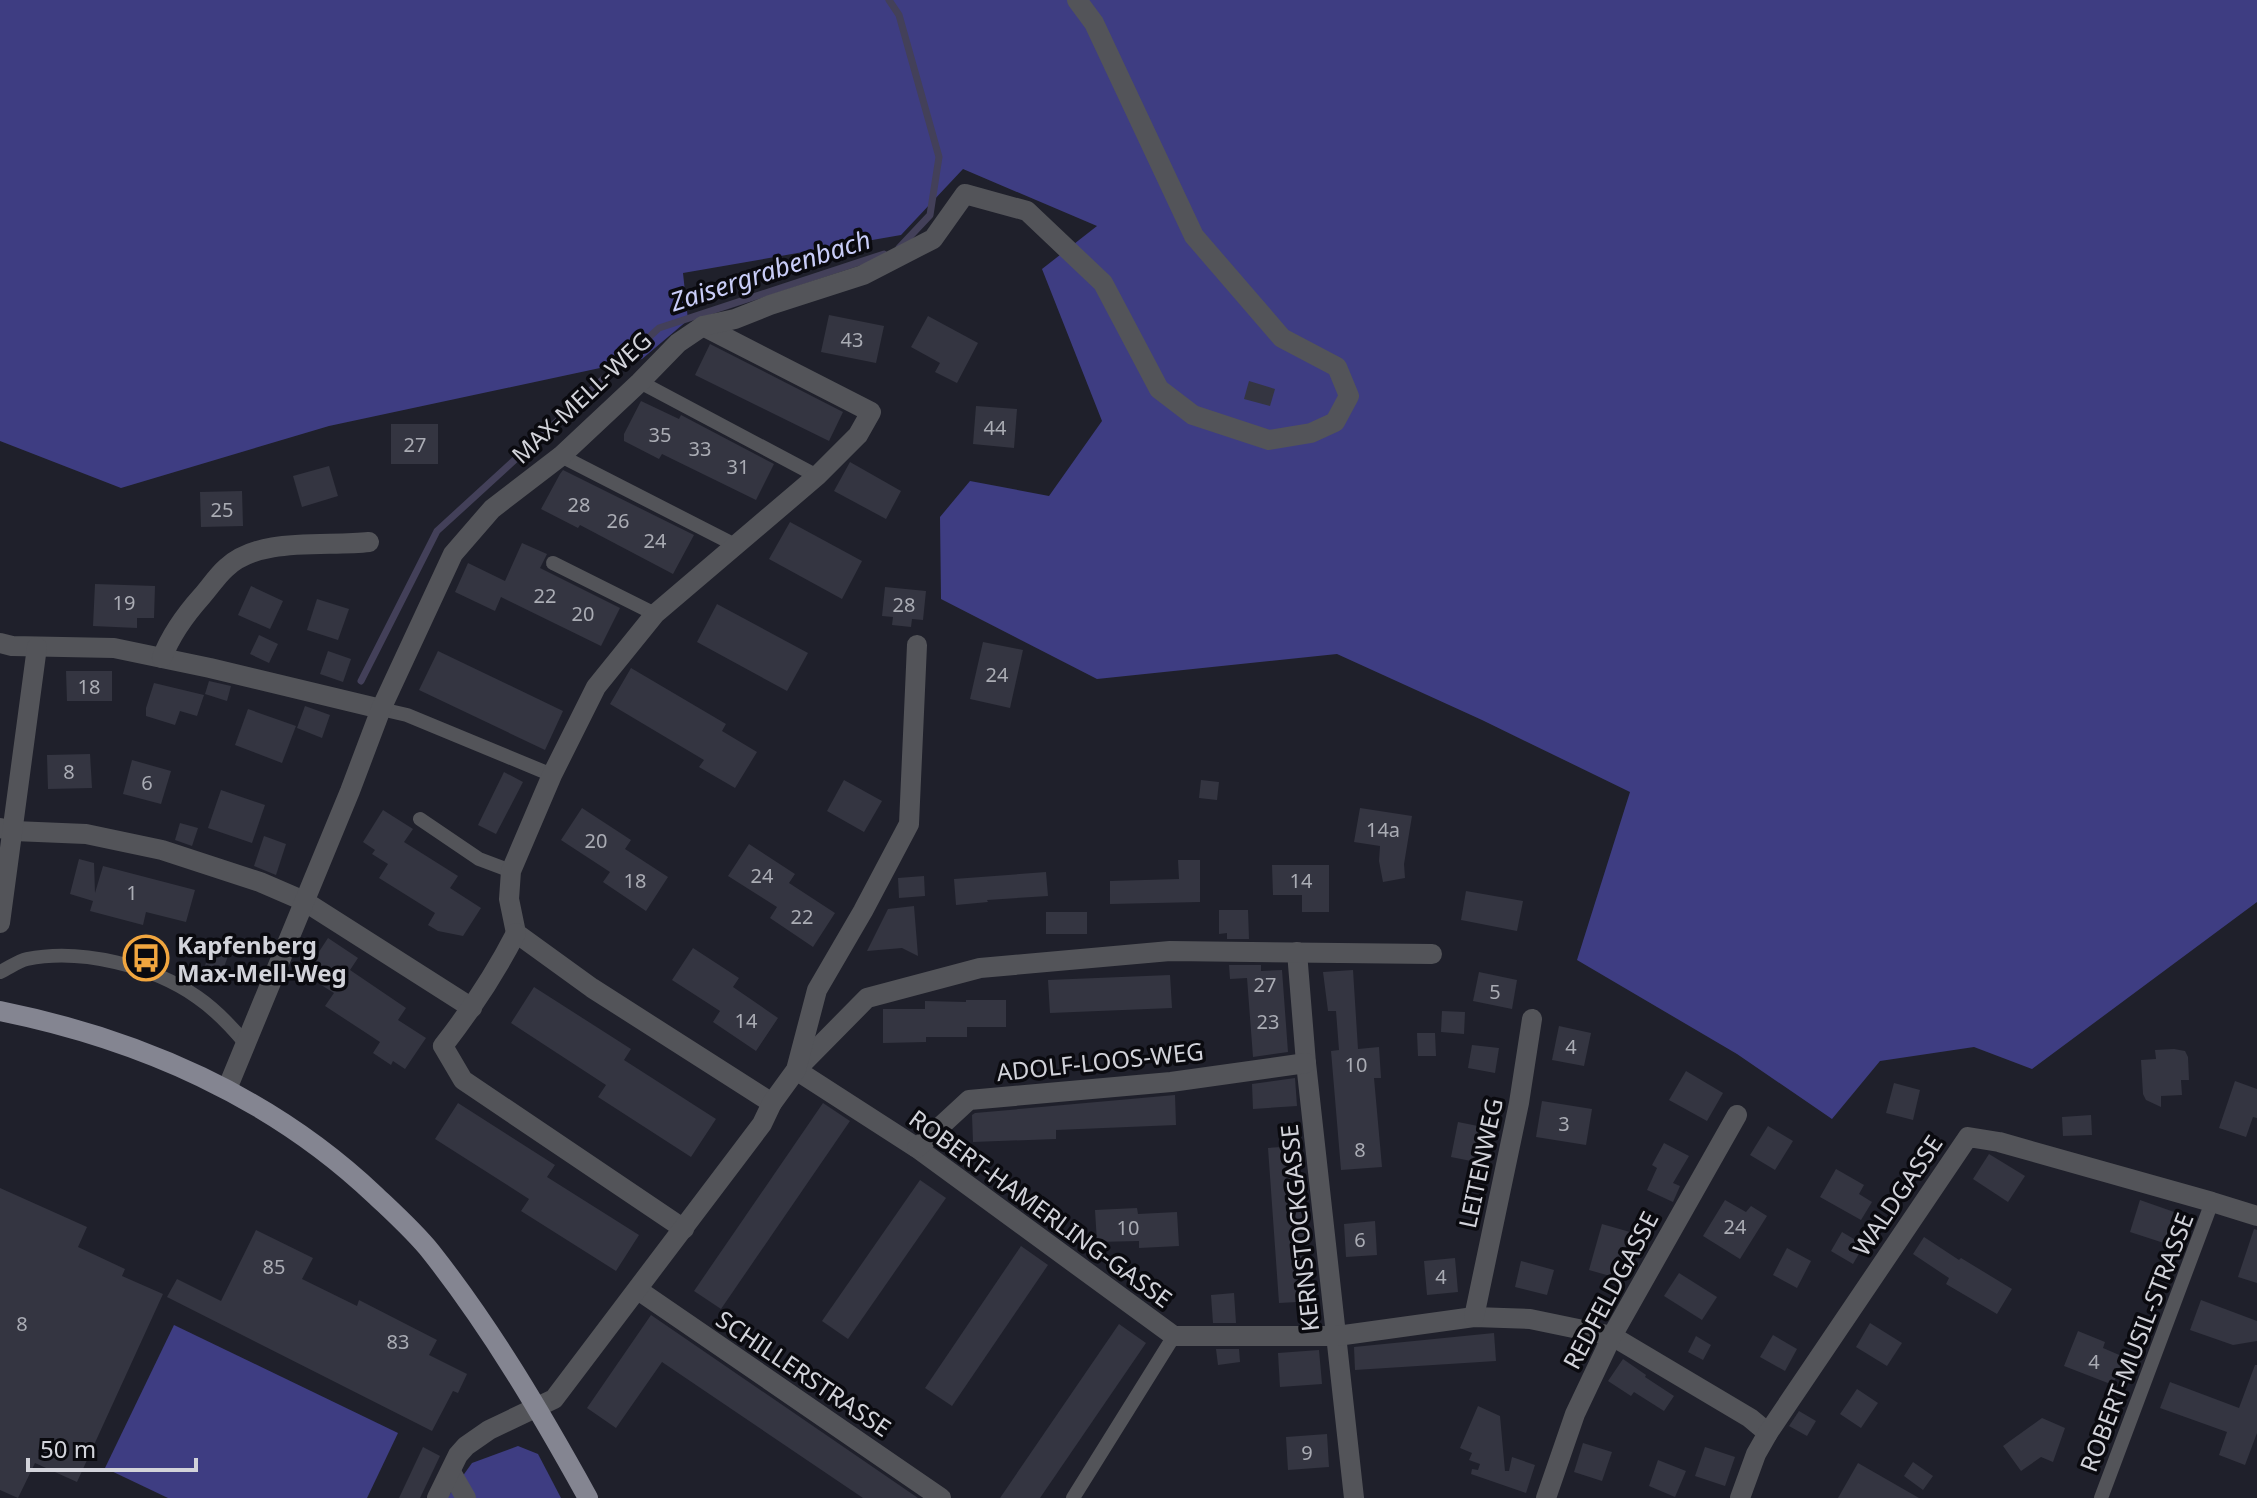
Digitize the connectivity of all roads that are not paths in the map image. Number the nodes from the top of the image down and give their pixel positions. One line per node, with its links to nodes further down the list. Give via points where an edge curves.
1 (1077, 0): 2 (street, MAX-MELL-WEG, via 1094,23 1194,236 1282,338 1337,367 1349,396 1335,422 1311,433 1269,440 1193,415 1159,389 1103,283 1027,211 965,194 933,239 863,275)
2 (703, 326): 3 (street, MAX-MELL-WEG); 5 (street, via 871,412 858,435)
3 (640, 382): 4 (street, MAX-MELL-WEG); 5 (lane)
4 (561, 456): 7 (lane); 14 (street, MAX-MELL-WEG, via 492,509 453,554)
5 (817, 476): 7 (street)
6 (369, 542): 13 (street, via 291,545 250,553 227,566 195,604)
7 (735, 545): 9 (street)
8 (553, 563): 9 (lane)
9 (655, 614): 15 (street, via 596,687)
10 (0, 643): 12 (street)
11 (917, 645): 30 (street, via 909,824 817,990)
12 (37, 647): 13 (street, via 114,648); 17 (street)
13 (162, 658): 14 (street)
14 (381, 709): 15 (lane); 19 (street, MAX-MELL-WEG)
15 (552, 775): 18 (street)
16 (420, 819): 18 (lane, via 479,859)
17 (7, 829): 19 (street, via 86,834 162,850); 20 (street)
18 (511, 871): 21 (street, via 509,899)
19 (304, 901): 25 (street); 28 (street, MAX-MELL-WEG)
20 (0, 923)
21 (516, 933): 25 (street); 32 (street)
22 (1297, 952): 23 (street); 29 (street, KERNSTOCKGASSE); 30 (street, via 1170,951 980,968 867,998)
23 (1432, 954)
24 (0, 972): 28 (lane, via 24,959 54,956 142,969 197,997)
25 (472, 1008): 37 (street, via 443,1046 463,1080)
26 (0, 1011): 31 (main road, via 64,1025 174,1063)
27 (1532, 1019): 39 (street, LEITENWEG)
28 (246, 1044): 31 (street, MAX-MELL-WEG)
29 (1306, 1063): 34 (street, ADOLF-LOOS-WEG, via 1171,1082 969,1100); 41 (street, KERNSTOCKGASSE)
30 (796, 1070): 32 (street); 34 (street, ROBERT-HAMERLING-GASSE)
31 (227, 1089): 43 (main road, via 318,1144 399,1217 455,1284)
32 (772, 1103): 37 (street)
33 (1737, 1115): 42 (street, REDFELDGASSE)
34 (917, 1148): 40 (street, ROBERT-HAMERLING-GASSE)
35 (2212, 1202): 36 (street, WALDGASSE); 44 (street, WALDGASSE, via 1968,1137); 54 (lane, ROBERT-MUSIL-STRASSE)
36 (2257, 1216)
37 (684, 1229): 38 (street)
38 (638, 1290): 43 (street, via 554,1399); 49 (street, SCHILLERSTRASSE)
39 (1474, 1317): 41 (street, ROBERT-HAMERLING-GASSE); 42 (street, ROBERT-HAMERLING-GASSE, via 1530,1319)
40 (1174, 1336): 41 (street, ROBERT-HAMERLING-GASSE); 50 (lane)
41 (1337, 1336): 51 (street, KERNSTOCKGASSE)
42 (1612, 1336): 44 (street, ROBERT-HAMERLING-GASSE); 52 (street, REDFELDGASSE, via 1575,1414)
43 (536, 1407): 45 (street, via 466,1446); 48 (main road)
44 (1768, 1433): 53 (street, WALDGASSE)
45 (451, 1472): 46 (street); 47 (street)
46 (437, 1498)
47 (466, 1498)
48 (588, 1498)
49 (941, 1498)
50 (1073, 1498)
51 (1354, 1498)
52 (1546, 1498)
53 (1740, 1498)
54 (2101, 1498)

